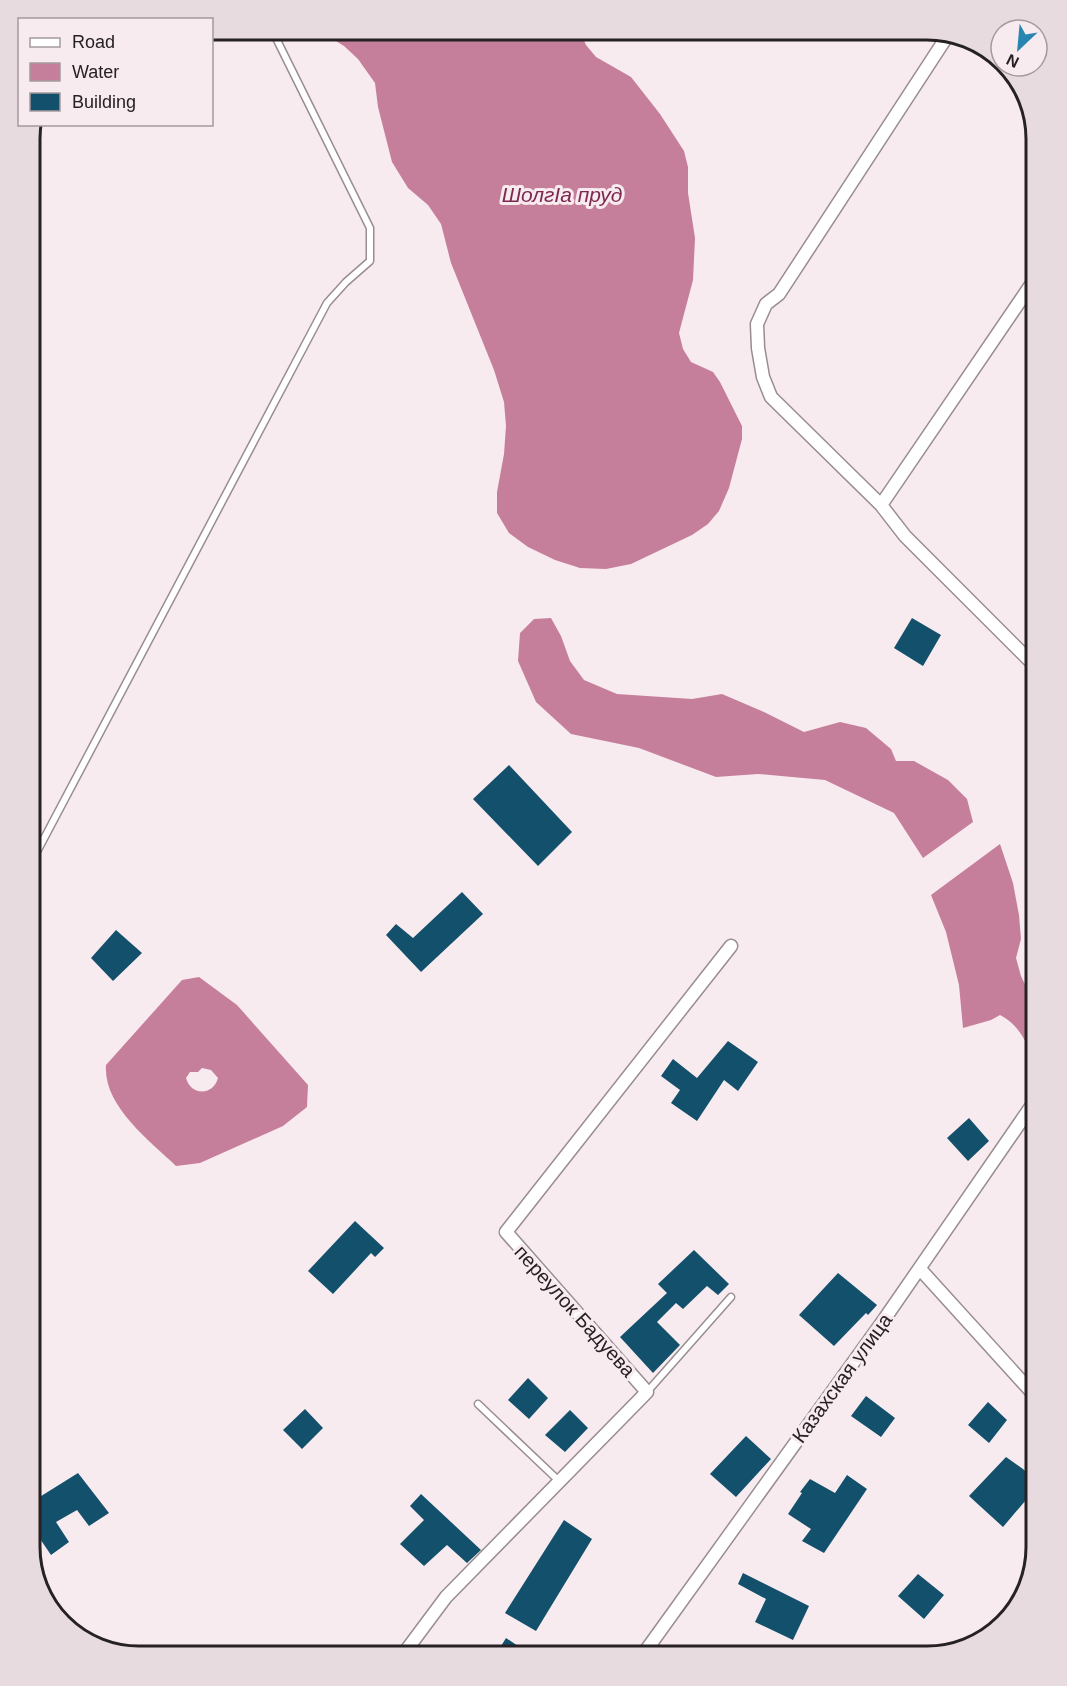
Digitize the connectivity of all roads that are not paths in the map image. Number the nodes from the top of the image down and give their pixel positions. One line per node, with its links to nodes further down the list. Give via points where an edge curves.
1 (277, 40): 6 (lane, via 370,228 370,261 327,303)
2 (944, 42): 4 (street, via 779,294 766,304 757,324 763,377 771,398)
3 (1026, 292): 4 (street)
4 (881, 505): 5 (street, via 905,536)
5 (1026, 657)
6 (40, 845)
7 (731, 946): 12 (street, переулок Бадуева, via 506,1232)
8 (1026, 1114): 9 (street, Казахская улица)
9 (920, 1269): 11 (street); 16 (street, Казахская улица)
10 (731, 1298): 12 (lane)
11 (1026, 1386)
12 (647, 1392): 14 (street, переулок Бадуева)
13 (478, 1404): 14 (lane)
14 (559, 1482): 15 (street, переулок Бадуева, via 446,1597)
15 (410, 1645)
16 (649, 1646)

